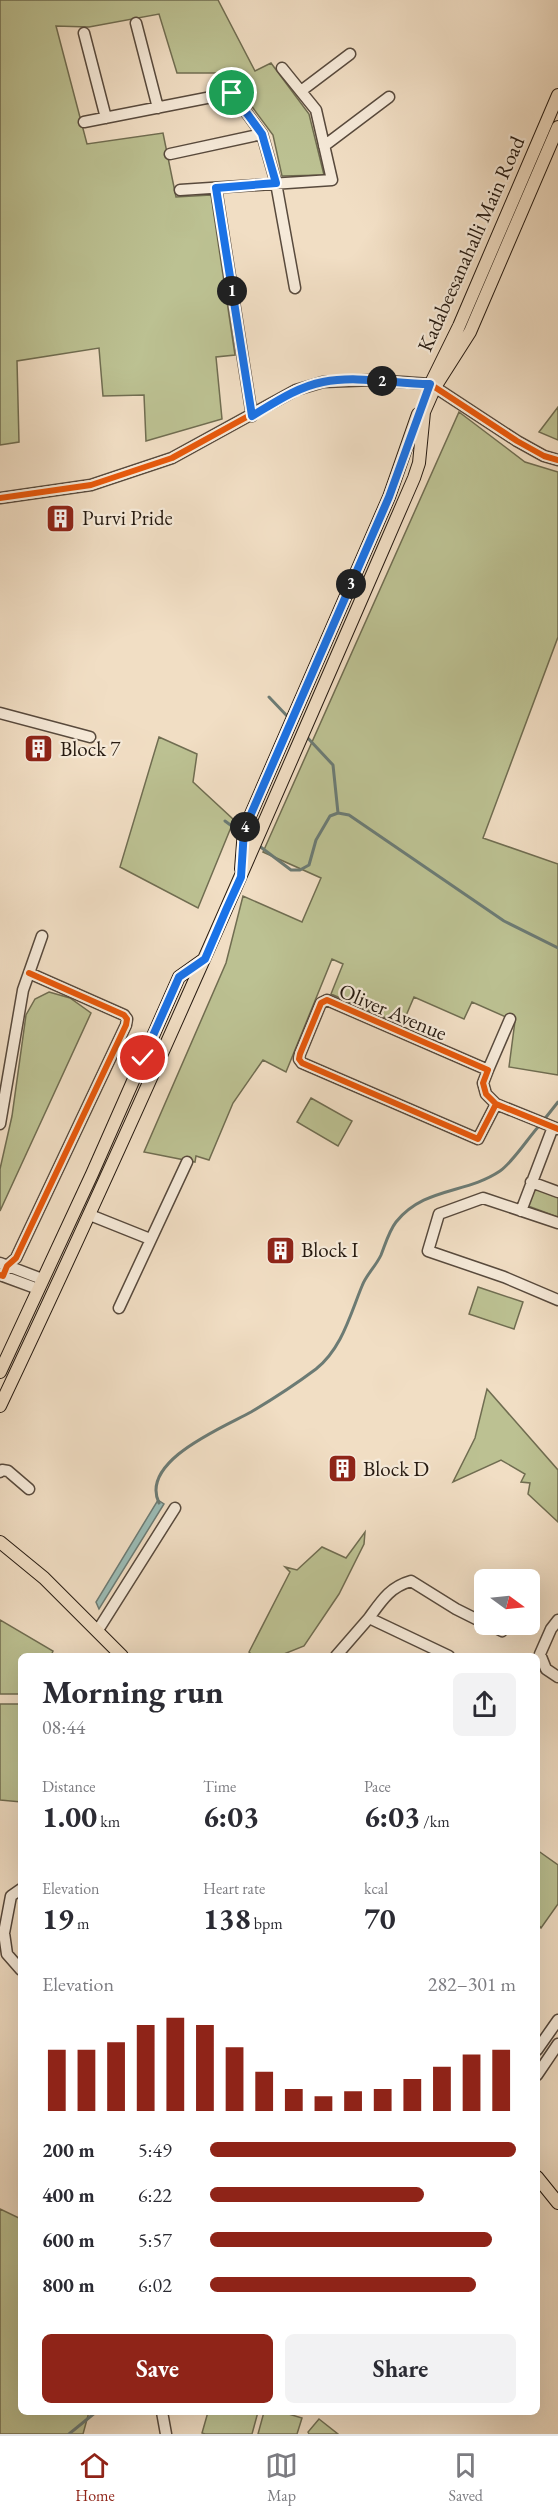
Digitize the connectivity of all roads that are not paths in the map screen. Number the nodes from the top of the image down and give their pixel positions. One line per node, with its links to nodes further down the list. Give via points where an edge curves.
1 (136, 23): 8 (street)
2 (84, 33): 9 (street)
3 (350, 54): 5 (street)
4 (282, 68): 5 (street)
5 (301, 91): 13 (street, via 316,110)
6 (558, 95): 19 (main road, Kadabeesanahalli Main Road)
7 (389, 97): 13 (street)
8 (158, 108): 9 (street); 12 (street, via 232,93)
9 (106, 118): 10 (street)
10 (84, 122)
11 (558, 128): 19 (main road, Kadabeesanahalli Main Road, via 470,332)
12 (262, 134): 14 (street); 15 (street)
13 (324, 146): 15 (street, via 332,180)
14 (171, 154)
15 (276, 183): 16 (street); 18 (street)
16 (216, 188): 17 (street); 20 (street)
17 (180, 190)
18 (295, 288)
19 (433, 385): 20 (street, via 374,380 323,382 296,390); 21 (street, via 517,441); 25 (main road, Kadabeesanahalli Main Road, via 414,478); 25 (main road, Kadabeesanahalli Main Road, via 389,497 244,830)
20 (252, 416): 22 (street, via 172,458 91,485)
21 (558, 460)
22 (0, 498)
23 (0, 713): 24 (street)
24 (90, 737)
25 (241, 877): 27 (main road, Kadabeesanahalli Main Road)
26 (42, 936): 28 (street)
27 (205, 959): 38 (main road, Kadabeesanahalli Main Road); 42 (main road, via 179,977)
28 (29, 973): 32 (street); 41 (street, via 124,1015 126,1025 16,1258)
29 (510, 1019): 30 (street)
30 (488, 1070): 31 (street, via 483,1083 486,1094); 31 (street, Oliver Avenue, via 327,1000 321,1003 300,1054 302,1063 477,1138)
31 (496, 1104): 33 (street)
32 (0, 1124)
33 (555, 1128): 35 (street)
34 (187, 1162): 40 (street)
35 (531, 1182): 36 (street); 37 (street)
36 (558, 1192)
37 (520, 1211): 39 (street); 43 (street, via 483,1198 439,1214 428,1251)
38 (90, 1215): 40 (street); 46 (main road, Kadabeesanahalli Main Road)
39 (558, 1223)
40 (150, 1239): 44 (street)
41 (3, 1270): 42 (street)
42 (40, 1284): 45 (main road)
43 (558, 1300)
44 (119, 1308)
45 (0, 1372)
46 (0, 1406)
47 (0, 1472): 48 (street, via 8,1471)
48 (29, 1490)
49 (175, 1508): 54 (street)
50 (0, 1542): 54 (main road)
51 (369, 1618): 52 (street, via 387,1592 411,1581); 56 (street); 57 (street)
52 (474, 1618)
53 (558, 1620): 58 (street, via 540,1654 546,1669)
54 (98, 1630): 55 (main road)
55 (119, 1653)
56 (339, 1653)
57 (443, 1653)
58 (558, 1677)
59 (18, 1891): 60 (street, via 11,1896 4,1933 7,1954)
60 (18, 1967)
61 (558, 2020): 63 (street)
62 (558, 2044): 64 (street)
63 (540, 2046)
64 (540, 2071)
65 (540, 2181): 66 (main road)
66 (558, 2204)
67 (163, 2415): 68 (street)
68 (166, 2434)

